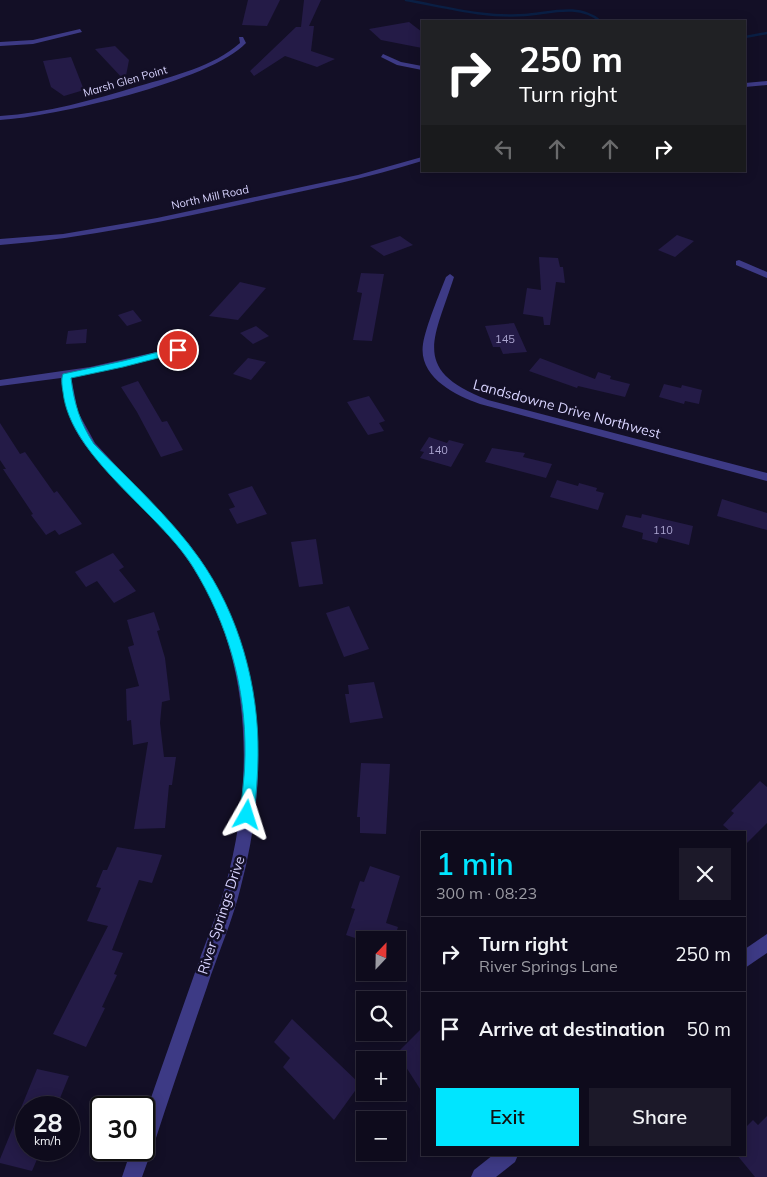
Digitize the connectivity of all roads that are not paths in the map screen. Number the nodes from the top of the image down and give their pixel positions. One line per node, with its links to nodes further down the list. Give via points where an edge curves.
1 (80, 32): 3 (street, via 33,42)
2 (241, 38): 8 (street, Marsh Glen Point, via 243,43 239,48 174,78 66,108)
3 (0, 44)
4 (383, 56): 5 (street, via 399,64)
5 (421, 68)
6 (767, 83): 7 (street)
7 (746, 86)
8 (0, 118)
9 (421, 159): 10 (street, North Mill Road, via 366,175 116,229 41,240)
10 (0, 242)
11 (739, 263): 12 (street)
12 (767, 275)
13 (450, 277): 17 (street, Landsdowne Drive Northwest, via 427,352 437,374 460,393)
14 (178, 350): 15 (street)
15 (66, 376): 16 (street); 20 (street, River Springs Drive, via 69,403 80,431 177,538 196,562 224,611 243,670 250,714 249,800 233,887)
16 (0, 383)
17 (767, 477)
18 (767, 942): 19 (street)
19 (746, 959)
20 (155, 1112)
21 (507, 1156): 24 (street)
22 (138, 1161): 23 (street)
23 (132, 1177)
24 (481, 1177)

